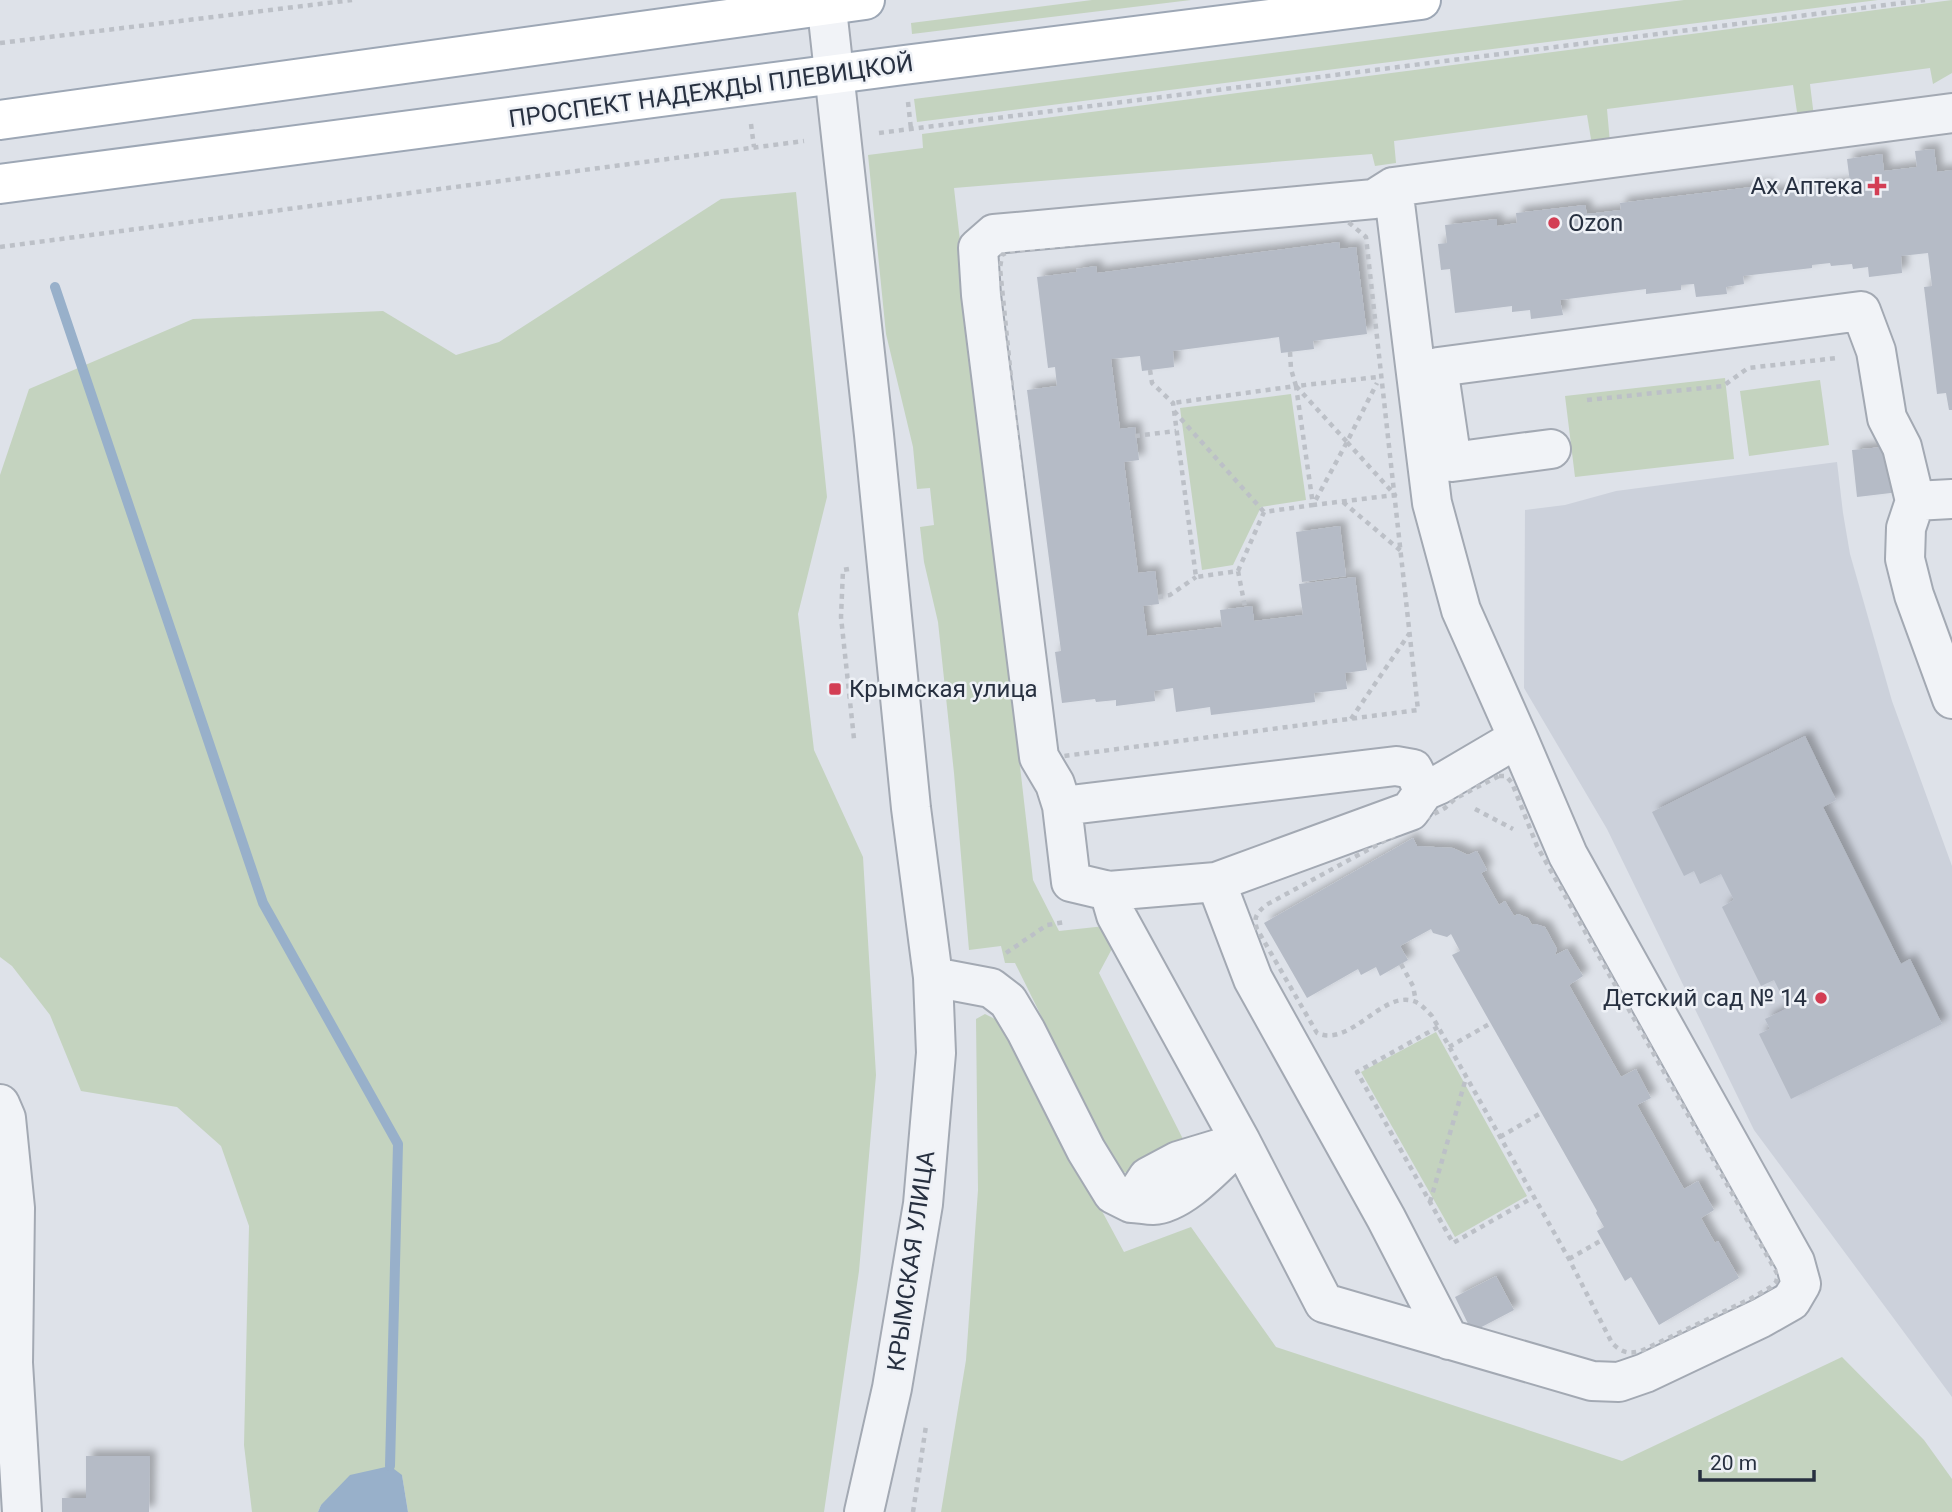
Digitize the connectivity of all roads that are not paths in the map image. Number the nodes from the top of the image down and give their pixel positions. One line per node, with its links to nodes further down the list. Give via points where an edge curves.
1 (866, 0): 3 (main road)
2 (1421, 0): 4 (main road, ПРОСПЕКТ НАДЕЖДЫ ПЛЕВИЦКОЙ)
3 (826, 2): 4 (street, КРЫМСКАЯ УЛИЦА); 6 (main road)
4 (835, 75): 7 (main road, ПРОСПЕКТ НАДЕЖДЫ ПЛЕВИЦКОЙ); 17 (street, КРЫМСКАЯ УЛИЦА, via 911,808)
5 (1952, 113): 8 (street)
6 (0, 120)
7 (0, 184)
8 (1393, 187): 12 (street, via 1432,503 1461,610); 14 (street, via 1374,200 994,234 978,248 1039,757)
9 (1551, 449): 10 (street, via 1452,462 1438,367 1861,311 1876,351 1886,418)
10 (1933, 500): 11 (street, via 1906,528 1905,559)
11 (1952, 699)
12 (1518, 738): 13 (street, via 1438,785); 20 (street, via 1568,856 1795,1262 1801,1284 1791,1301 1760,1318 1619,1382 1592,1381)
13 (1440, 794): 14 (street, via 1413,769 1396,766); 15 (street, via 1410,811)
14 (1062, 806): 16 (street, via 1071,882)
15 (1216, 882): 16 (street); 20 (street, via 1253,979)
16 (1109, 891): 19 (street, via 1116,915)
17 (933, 977): 19 (street, via 991,988 1009,1001 1113,1194 1131,1203 1148,1177 1178,1161); 22 (street, КРЫМСКАЯ УЛИЦА, via 936,1053 923,1204 892,1388)
18 (0, 1104): 21 (street, via 6,1118 15,1208 13,1363)
19 (1241, 1142): 20 (street, via 1324,1303)
20 (1448, 1340)
21 (22, 1512)
22 (864, 1512)

